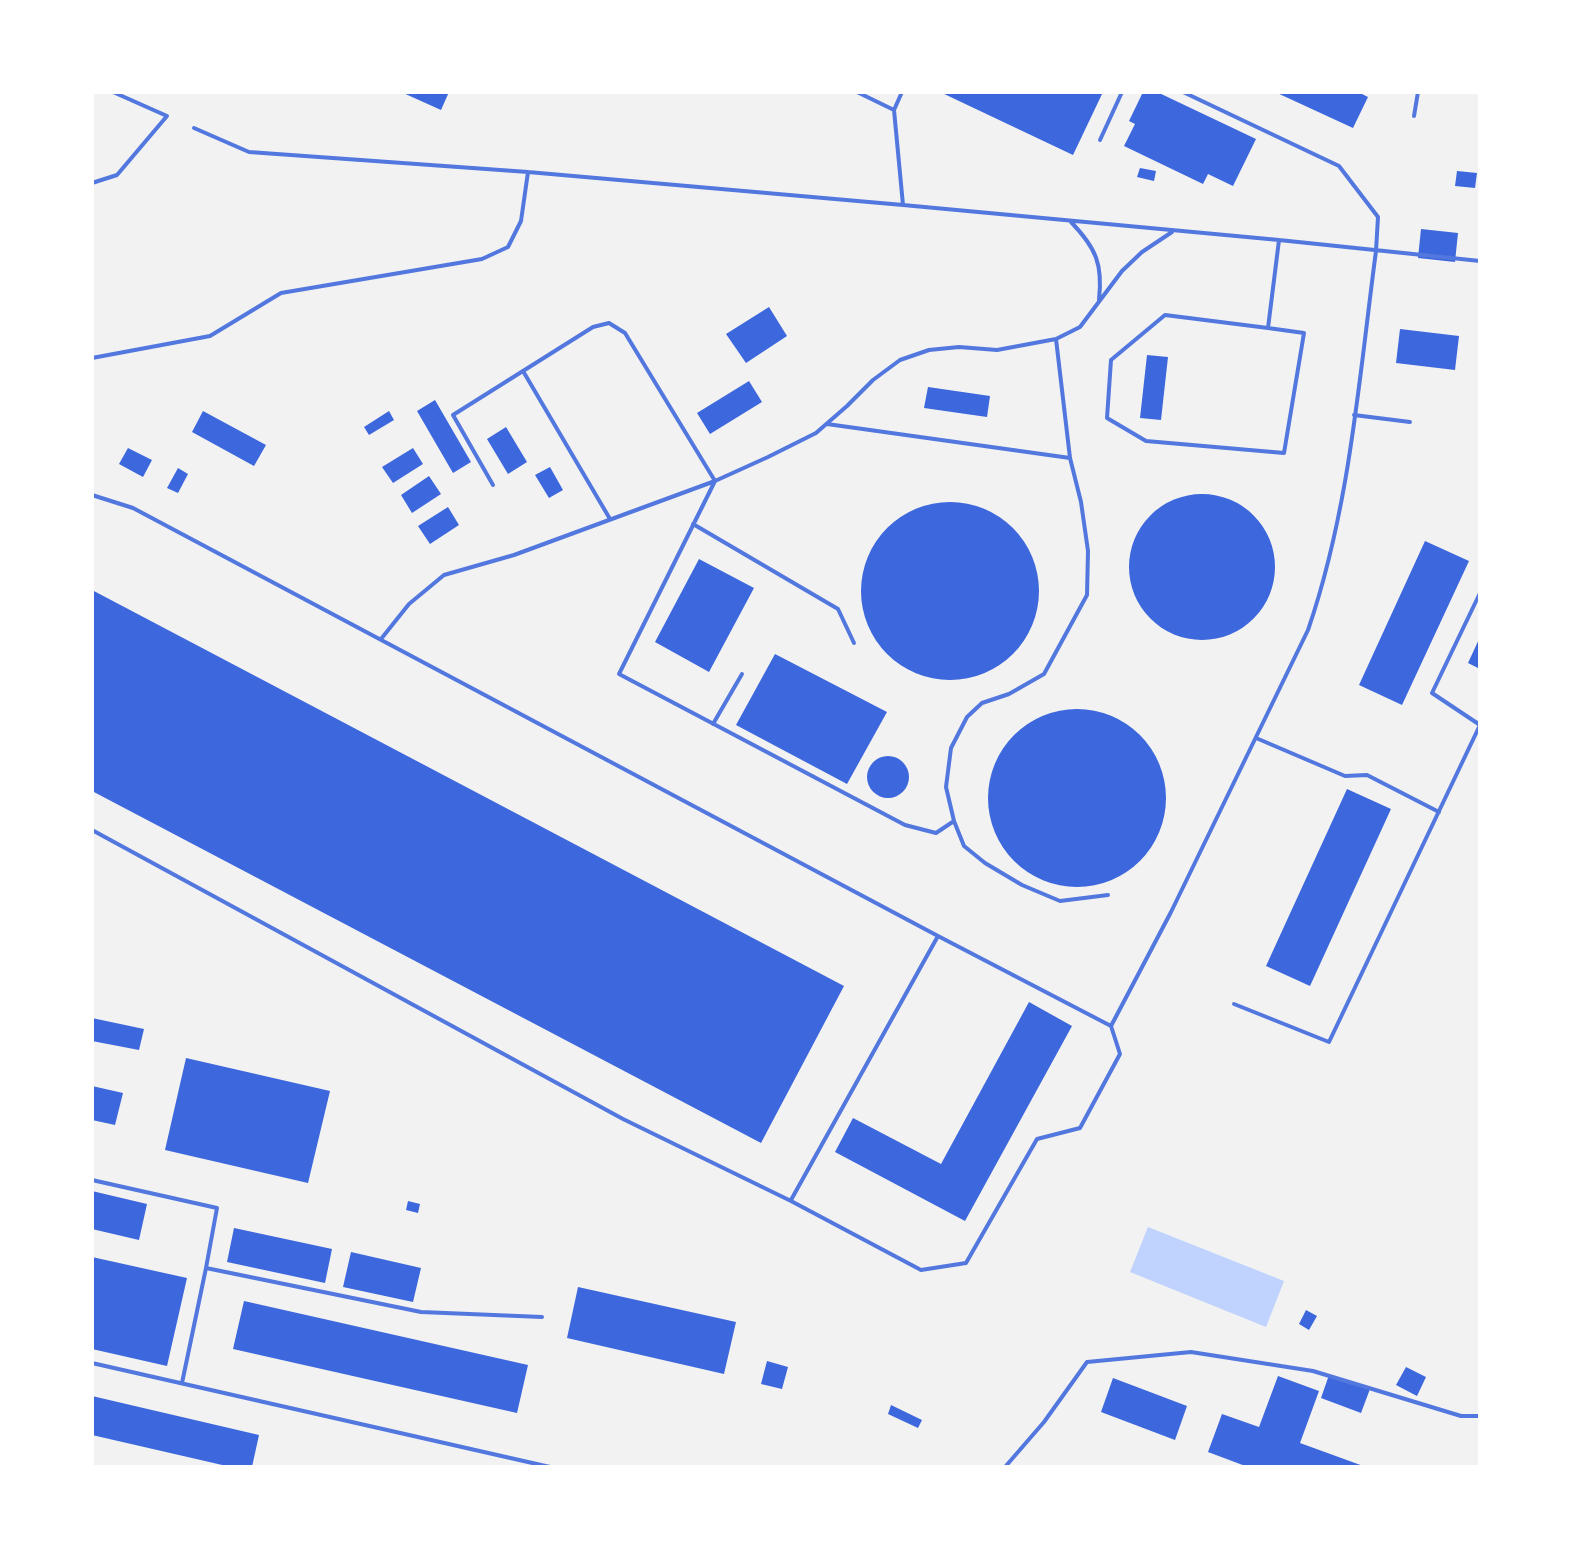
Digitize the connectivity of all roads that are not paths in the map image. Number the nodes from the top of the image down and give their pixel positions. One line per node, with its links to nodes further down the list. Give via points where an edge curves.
1 (113, 92): 12 (lane, via 167,116 117,175)
2 (857, 92): 7 (lane)
3 (902, 92): 7 (lane)
4 (1122, 92): 10 (lane)
5 (1183, 92): 17 (lane, via 1339,166 1378,217)
6 (1418, 92): 8 (lane)
7 (894, 110): 13 (lane)
8 (1414, 116)
9 (194, 128): 11 (lane, via 249,152)
10 (1100, 140)
11 (528, 172): 13 (lane); 22 (lane, via 515,234 508,247 482,259 281,293 210,336)
12 (92, 183)
13 (903, 205): 14 (lane)
14 (1069, 221): 15 (lane); 19 (lane, via 1097,259)
15 (1174, 230): 16 (lane); 19 (lane, via 1122,271)
16 (1279, 240): 17 (lane); 20 (lane)
17 (1376, 251): 18 (lane); 24 (lane)
18 (1480, 261)
19 (1099, 302): 21 (lane, via 1080,327)
20 (1268, 328): 20 (lane, via 1165,315 1111,360 1107,418 1146,441 1284,453 1304,333)
21 (1056, 339): 26 (lane, via 997,350 929,350 900,360); 27 (lane)
22 (92, 358)
23 (523, 371): 28 (lane, via 593,327 609,323 625,333); 29 (lane, via 453,415); 31 (lane)
24 (1354, 415): 25 (lane); 38 (lane, via 1343,499 1321,594)
25 (1410, 422)
26 (826, 424): 27 (lane); 28 (lane)
27 (1070, 458): 40 (lane, via 1088,551 1087,595 1044,674 982,703 967,717 951,748 946,787)
28 (715, 481): 31 (lane); 32 (lane)
29 (493, 485)
30 (92, 495): 34 (lane, via 133,508)
31 (610, 519): 34 (lane, via 444,575 409,604)
32 (693, 524): 35 (lane, via 838,609); 37 (lane, via 619,674)
33 (1480, 593): 39 (lane, via 1432,693 1480,725)
34 (381, 640): 43 (lane)
35 (854, 643)
36 (742, 674): 37 (lane)
37 (713, 724): 40 (lane, via 905,825 936,833)
38 (1256, 738): 39 (lane, via 1345,776 1367,775); 45 (lane)
39 (1439, 812): 44 (lane, via 1329,1042)
40 (954, 821): 42 (lane, via 964,846 1022,885 1060,901)
41 (92, 830): 47 (lane, via 623,1119)
42 (1108, 895)
43 (938, 936): 45 (lane); 47 (lane)
44 (1234, 1004)
45 (1111, 1026): 47 (lane, via 1120,1054 1080,1128 1037,1139 966,1263 921,1270)
46 (92, 1180): 48 (lane, via 217,1208)
47 (791, 1201)
48 (206, 1268): 49 (lane, via 421,1312); 51 (lane)
49 (542, 1317)
50 (92, 1363): 51 (lane)
51 (182, 1383): 53 (lane)
52 (1480, 1416): 54 (lane, via 1461,1416 1313,1371 1191,1352 1087,1362)
53 (550, 1467)
54 (1005, 1467)

